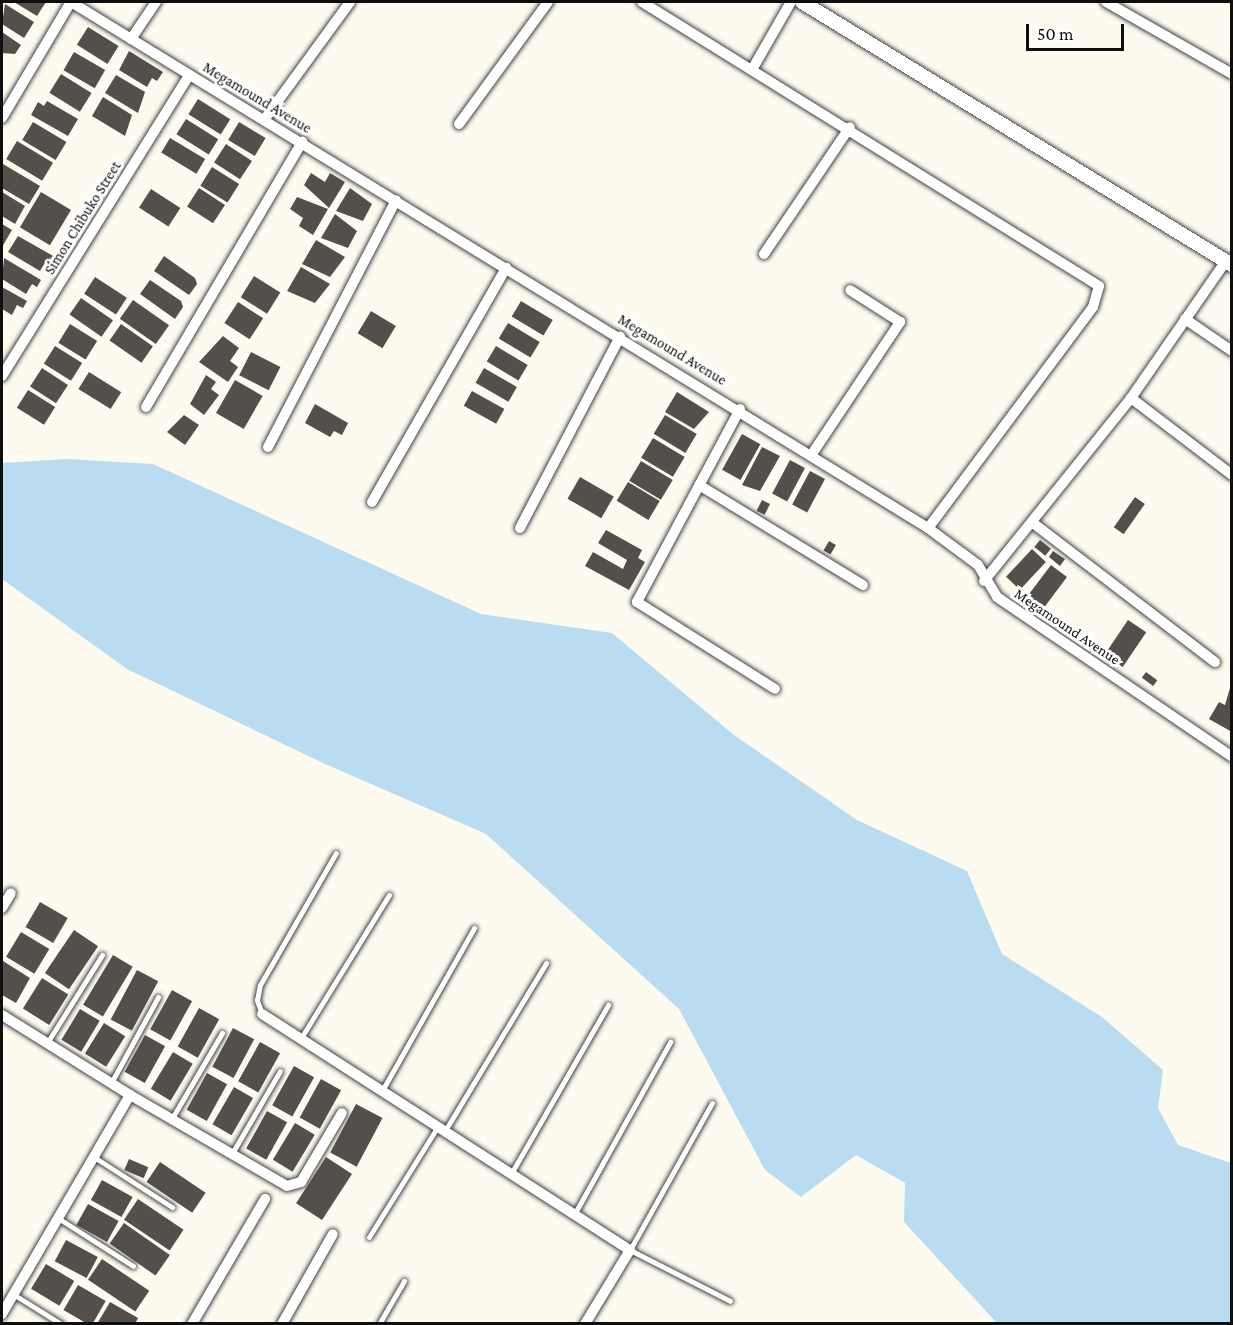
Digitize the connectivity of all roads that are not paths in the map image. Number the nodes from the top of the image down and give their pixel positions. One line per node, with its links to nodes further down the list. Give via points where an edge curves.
1 (71, 2): 9 (street, Megamound Avenue); 13 (street)
2 (156, 2): 9 (street)
3 (350, 2): 14 (street)
4 (548, 2): 15 (street)
5 (642, 2): 10 (street)
6 (791, 2): 10 (street)
7 (802, 2): 20 (street)
8 (1106, 2): 11 (street)
9 (131, 39): 12 (street, Megamound Avenue)
10 (753, 68): 16 (street)
11 (1232, 74)
12 (189, 75): 14 (street, Megamound Avenue); 26 (street, Simon Chibuko Street)
13 (2, 118)
14 (264, 120): 17 (street, Megamound Avenue)
15 (459, 124)
16 (850, 127): 19 (street); 37 (street, via 1083,273 1100,292)
17 (302, 142): 18 (street, Megamound Avenue); 28 (street)
18 (396, 200): 21 (street, Megamound Avenue); 30 (street)
19 (764, 254)
20 (1229, 263): 23 (street)
21 (506, 267): 24 (street, Megamound Avenue); 34 (street)
22 (850, 290): 31 (street, via 900,322)
23 (1185, 319): 25 (street); 27 (street)
24 (620, 337): 29 (street, Megamound Avenue); 36 (street)
25 (1232, 351)
26 (2, 376)
27 (1131, 398): 32 (street); 35 (street)
28 (146, 407)
29 (740, 409): 31 (street, Megamound Avenue); 33 (street)
30 (268, 447)
31 (812, 454): 37 (street, Megamound Avenue)
32 (1232, 475)
33 (699, 485): 39 (street); 41 (street, via 637,602)
34 (372, 502)
35 (1033, 524): 38 (street); 40 (street)
36 (520, 528)
37 (928, 528): 38 (street, Megamound Avenue, via 978,565)
38 (984, 581): 42 (street, Megamound Avenue, via 1017,612)
39 (863, 585)
40 (1215, 662)
41 (775, 689)
42 (1232, 757)
43 (336, 853): 52 (lane, via 260,984 257,1000)
44 (11, 893): 46 (street)
45 (389, 896): 55 (lane)
46 (2, 909)
47 (474, 928): 60 (lane)
48 (102, 955): 57 (lane)
49 (546, 963): 65 (lane)
50 (158, 997): 59 (lane)
51 (608, 1005): 68 (lane)
52 (262, 1014): 55 (street)
53 (2, 1015): 57 (street)
54 (222, 1034): 64 (lane)
55 (301, 1038): 60 (street)
56 (670, 1042): 71 (lane)
57 (47, 1044): 59 (street)
58 (280, 1071): 66 (lane)
59 (111, 1083): 61 (street)
60 (383, 1089): 65 (street)
61 (130, 1095): 64 (street); 67 (street)
62 (712, 1103): 75 (lane)
63 (342, 1113): 66 (street, via 294,1186)
64 (171, 1119): 66 (street)
65 (442, 1127): 68 (street); 74 (lane)
66 (231, 1155)
67 (94, 1157): 70 (lane); 72 (street)
68 (512, 1172): 71 (street)
69 (265, 1199): 82 (street)
70 (172, 1207)
71 (574, 1213): 75 (street)
72 (58, 1218): 76 (lane); 78 (street)
73 (333, 1234): 83 (street)
74 (369, 1237)
75 (630, 1250): 79 (lane); 85 (street)
76 (133, 1266)
77 (404, 1281): 84 (lane)
78 (13, 1294): 80 (street); 81 (lane)
79 (730, 1301)
80 (2, 1314)
81 (61, 1323)
82 (192, 1323)
83 (282, 1323)
84 (379, 1323)
85 (585, 1323)

